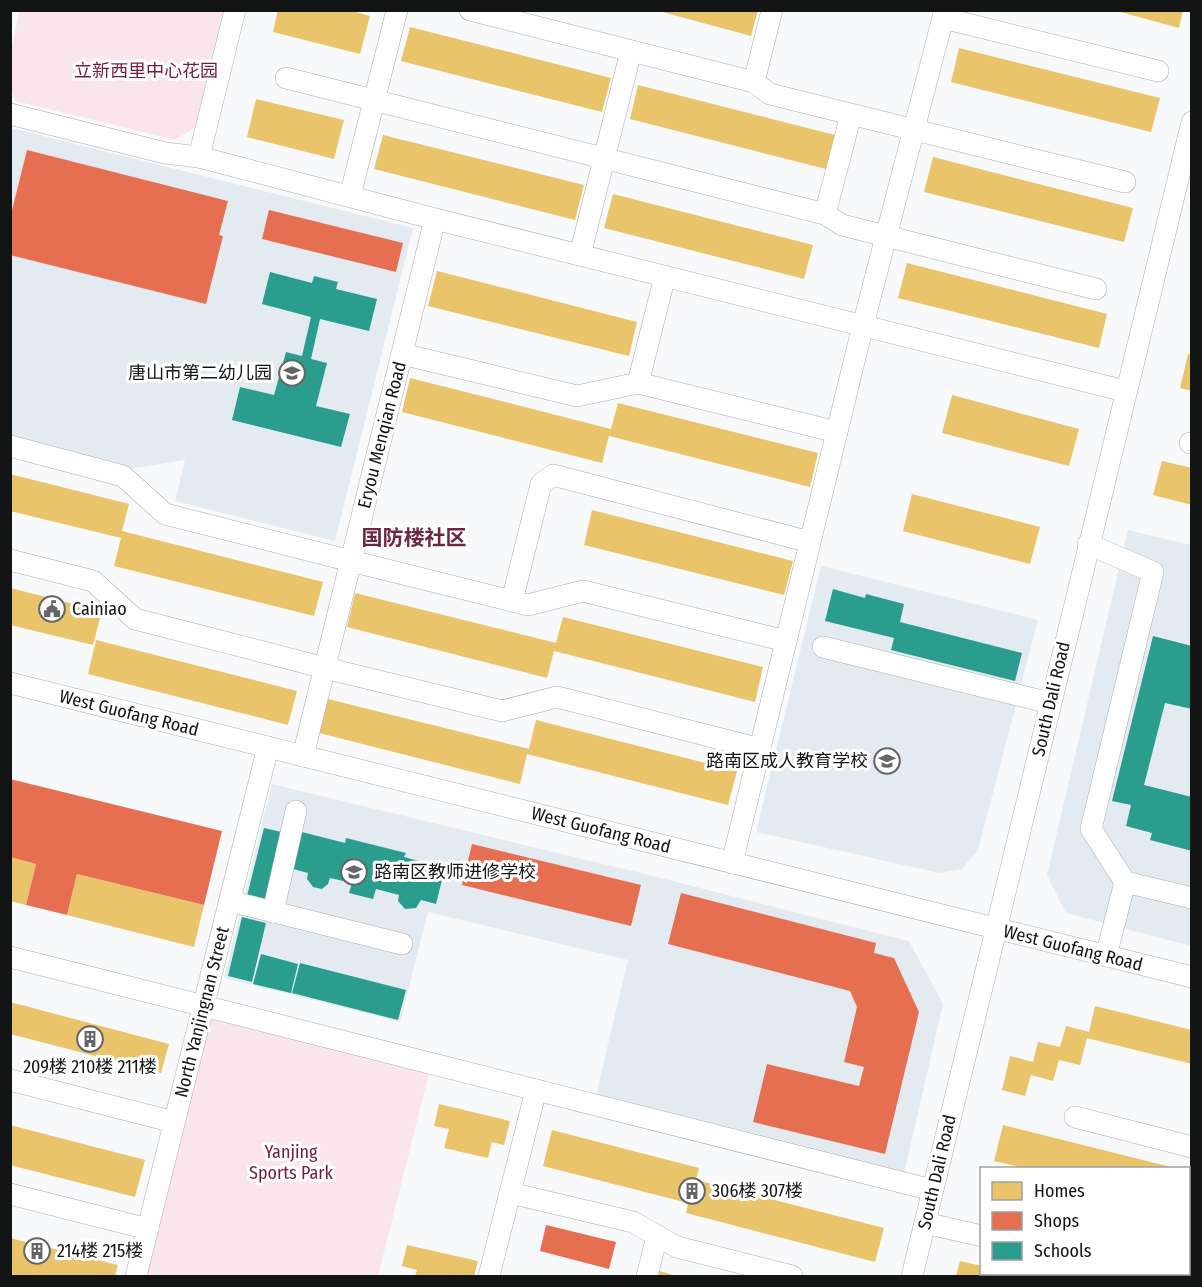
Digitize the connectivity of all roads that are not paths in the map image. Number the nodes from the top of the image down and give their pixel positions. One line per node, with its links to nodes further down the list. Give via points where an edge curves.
1 (235, 10): 16 (street)
2 (396, 10): 11 (street)
3 (470, 10): 6 (street)
4 (772, 10): 10 (street)
5 (944, 14): 8 (street); 15 (street)
6 (528, 18): 7 (street)
7 (631, 51): 10 (street); 17 (street)
8 (1158, 71)
9 (286, 78): 11 (street)
10 (754, 82): 13 (street, via 770,94)
11 (374, 100): 17 (street); 19 (street)
12 (10, 114): 16 (street, via 165,153)
13 (851, 115): 15 (street); 20 (street)
14 (1191, 122): 29 (street, South Dali Road)
15 (914, 130): 18 (street); 22 (street)
16 (199, 157): 19 (street)
17 (603, 158): 20 (street); 23 (street)
18 (1125, 182)
19 (350, 196): 21 (street)
20 (825, 214): 22 (street, via 842,225)
21 (435, 219): 23 (street); 27 (street, Eryou Menqian Road)
22 (886, 236): 25 (street); 26 (street)
23 (580, 255): 24 (street)
24 (665, 276): 26 (street); 28 (street)
25 (1096, 289)
26 (863, 326): 29 (street); 30 (street)
27 (402, 354): 28 (street, via 577,396); 35 (street, Eryou Menqian Road)
28 (638, 382): 30 (street)
29 (1125, 391): 33 (street, South Dali Road)
30 (837, 432): 32 (street)
31 (10, 446): 35 (street, via 123,476 165,514)
32 (810, 542): 36 (street, via 553,475 541,484); 37 (street)
33 (1088, 544): 41 (street, South Dali Road); 47 (street, via 1153,572 1091,829)
34 (10, 560): 39 (street, via 93,581 135,620)
35 (351, 561): 36 (street); 39 (street, Eryou Menqian Road)
36 (512, 601): 37 (street, via 528,605 583,591)
37 (786, 641): 43 (street)
38 (823, 647): 41 (street)
39 (325, 668): 43 (street, via 502,711 556,697); 44 (street, Eryou Menqian Road)
40 (10, 683): 42 (street, West Guofang Road)
41 (1050, 703): 51 (street, South Dali Road)
42 (268, 747): 44 (street, West Guofang Road); 49 (street, North Yanjingnan Street)
43 (760, 749): 46 (street)
44 (303, 756): 46 (street, West Guofang Road)
45 (296, 812): 50 (street)
46 (732, 863): 51 (street, West Guofang Road)
47 (1125, 882): 48 (street); 53 (street)
48 (1191, 898)
49 (230, 901): 50 (street); 56 (street, North Yanjingnan Street)
50 (273, 912): 52 (street)
51 (996, 929): 53 (street, West Guofang Road); 62 (street, South Dali Road)
52 (402, 944)
53 (1106, 956): 55 (street, West Guofang Road)
54 (10, 957): 56 (street)
55 (1191, 977)
56 (203, 1006): 58 (street); 60 (street, North Yanjingnan Street)
57 (10, 1080): 60 (street)
58 (536, 1090): 62 (street); 63 (street)
59 (1075, 1117): 61 (street)
60 (174, 1122): 66 (street, North Yanjingnan Street)
61 (1191, 1147)
62 (932, 1190): 65 (street, South Dali Road)
63 (510, 1193): 67 (street, via 633,1222); 70 (street)
64 (10, 1194): 66 (street)
65 (925, 1223): 68 (street); 73 (street, South Dali Road)
66 (148, 1229): 69 (street, North Yanjingnan Street)
67 (657, 1236): 71 (street); 72 (street, via 677,1247)
68 (980, 1236)
69 (136, 1276)
70 (489, 1276)
71 (647, 1276)
72 (792, 1276)
73 (912, 1276)

